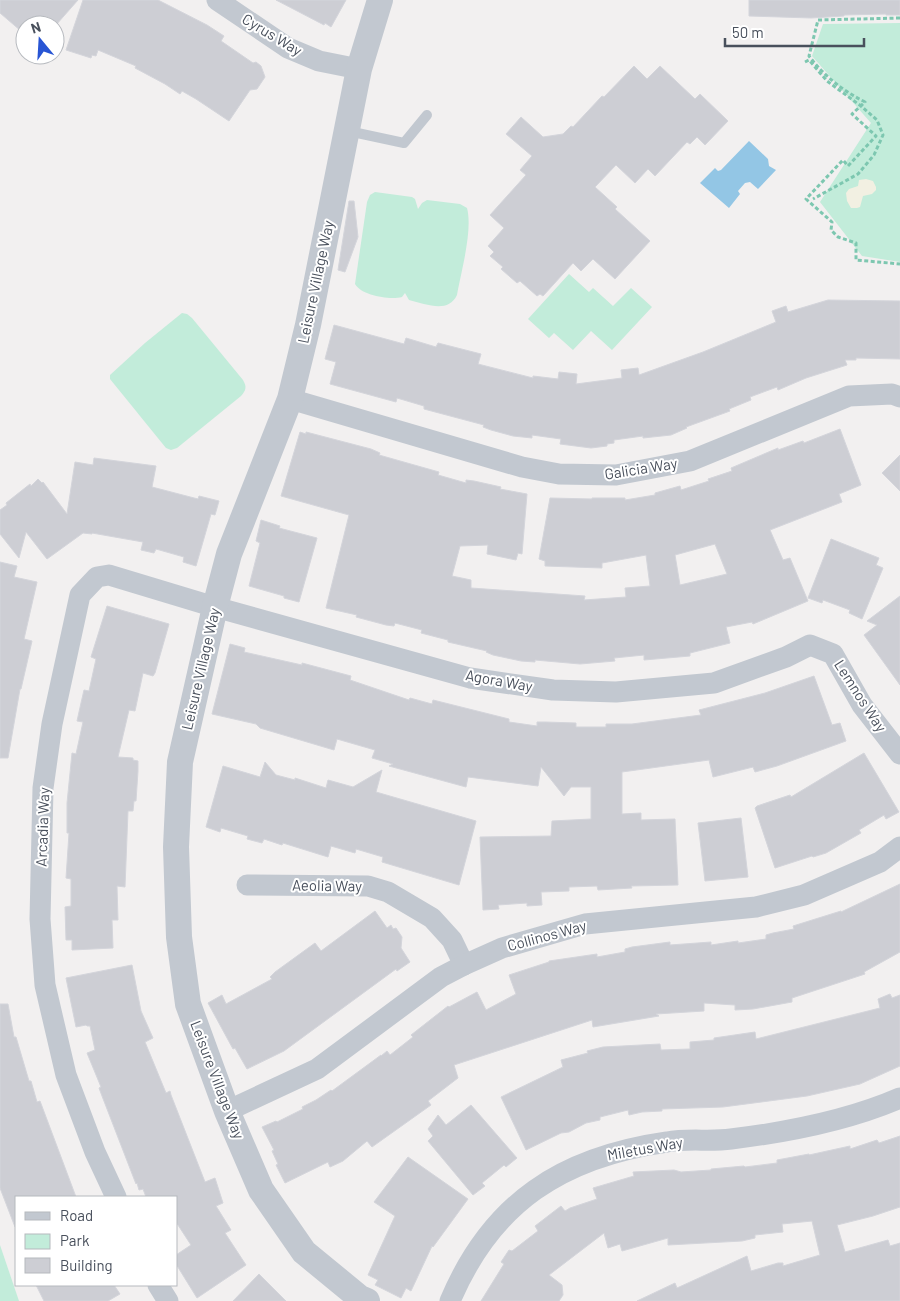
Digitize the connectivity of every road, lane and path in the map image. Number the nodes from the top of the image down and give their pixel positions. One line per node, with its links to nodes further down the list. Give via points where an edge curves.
1 (217, 0): 5 (street, Cyrus Way, via 288,48 319,61)
2 (380, 0): 5 (street, Leisure Village Way)
3 (900, 18): 6 (path, via 818,20 809,56 839,87 865,102)
4 (805, 62): 6 (path, via 808,60 828,81)
5 (359, 69): 8 (street, Leisure Village Way)
6 (861, 106): 9 (path, via 877,120 883,135 874,155 858,174); 10 (path, via 852,114 876,136 848,166 843,160 806,199 832,222 831,230 838,238 856,243 856,260)
7 (427, 115): 8 (lane, via 404,143)
8 (347, 131): 12 (street, Leisure Village Way)
9 (813, 199)
10 (900, 264)
11 (900, 397): 12 (street, Galicia Way, via 892,394 849,396 690,461 616,476 559,474 522,467)
12 (290, 399): 13 (street, Leisure Village Way, via 229,554)
13 (215, 607): 14 (street, Agora Way, via 470,678 553,690 616,692 714,683); 20 (street, Leisure Village Way, via 180,762 176,847 179,937 188,1004); 21 (street, Arcadia Way, via 109,574 97,577 80,595 52,724 44,788 40,919 45,985 66,1076)
14 (786, 656): 15 (street, Lemnos Way, via 810,645 833,654 862,705)
15 (900, 754)
16 (900, 847): 18 (street, Collinos Way, via 880,862 804,895 756,907 585,924 502,948)
17 (247, 885): 18 (street, Aeolia Way, via 368,886 388,892 432,918 452,940)
18 (464, 965): 20 (street, Collinos Way, via 441,977 317,1069)
19 (900, 1098): 25 (street, Miletus Way, via 830,1122 730,1140 668,1141 604,1155 546,1181 510,1209 488,1233 461,1275)
20 (227, 1111): 24 (street, Leisure Village Way, via 261,1190 304,1252)
21 (116, 1196)
22 (159, 1286): 23 (street)
23 (168, 1301)
24 (367, 1301)
25 (450, 1301)

